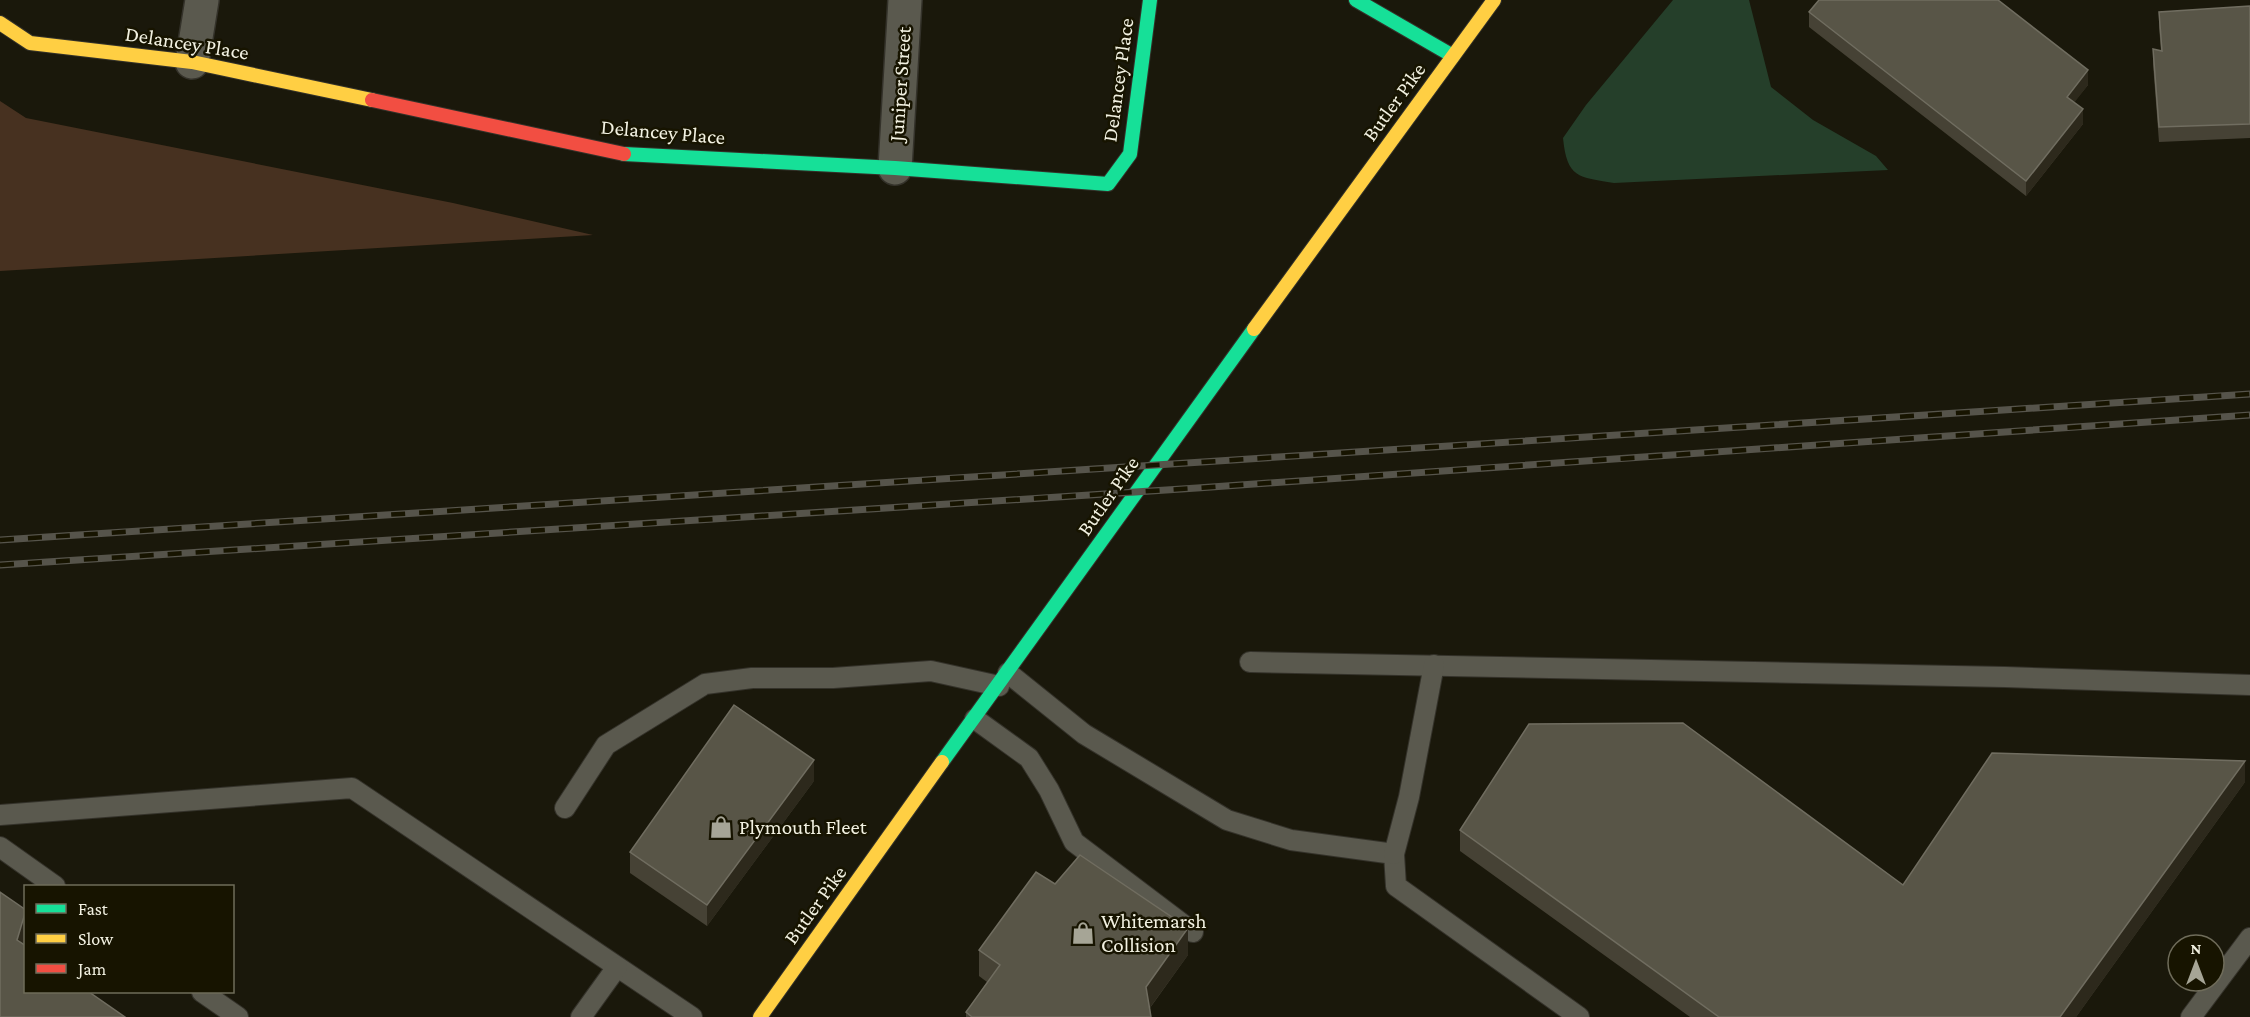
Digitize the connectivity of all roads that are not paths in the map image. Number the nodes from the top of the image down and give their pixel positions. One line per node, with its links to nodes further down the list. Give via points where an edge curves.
1 (202, 0): 8 (street)
2 (906, 0): 9 (street, Juniper Street)
3 (1150, 0): 9 (street, Delancey Place, via 1130,154 1108,184)
4 (1356, 0): 7 (street)
5 (1494, 0): 7 (street, Butler Pike)
6 (0, 22): 8 (street, Delancey Place, via 30,43)
7 (1453, 56): 12 (street, Butler Pike)
8 (192, 62): 9 (street, Delancey Place, via 624,154)
9 (895, 168)
10 (1250, 662): 11 (lane)
11 (1434, 665): 13 (lane); 18 (lane)
12 (1004, 679): 14 (street, Butler Pike); 15 (lane, via 931,671 832,678 752,678 705,684 606,745); 18 (lane, via 1084,734 1227,820 1291,840)
13 (2250, 685)
14 (975, 719): 20 (lane, via 1029,759 1074,842); 27 (street, Butler Pike)
15 (565, 808)
16 (0, 815): 22 (lane, via 352,788)
17 (0, 847): 19 (lane)
18 (1394, 854): 28 (lane, via 1396,886)
19 (54, 885)
20 (1192, 932)
21 (2250, 938): 29 (lane)
22 (617, 967): 25 (lane); 26 (lane)
23 (203, 993): 24 (lane)
24 (238, 1017)
25 (581, 1017)
26 (692, 1017)
27 (760, 1017)
28 (1579, 1017)
29 (2191, 1017)

